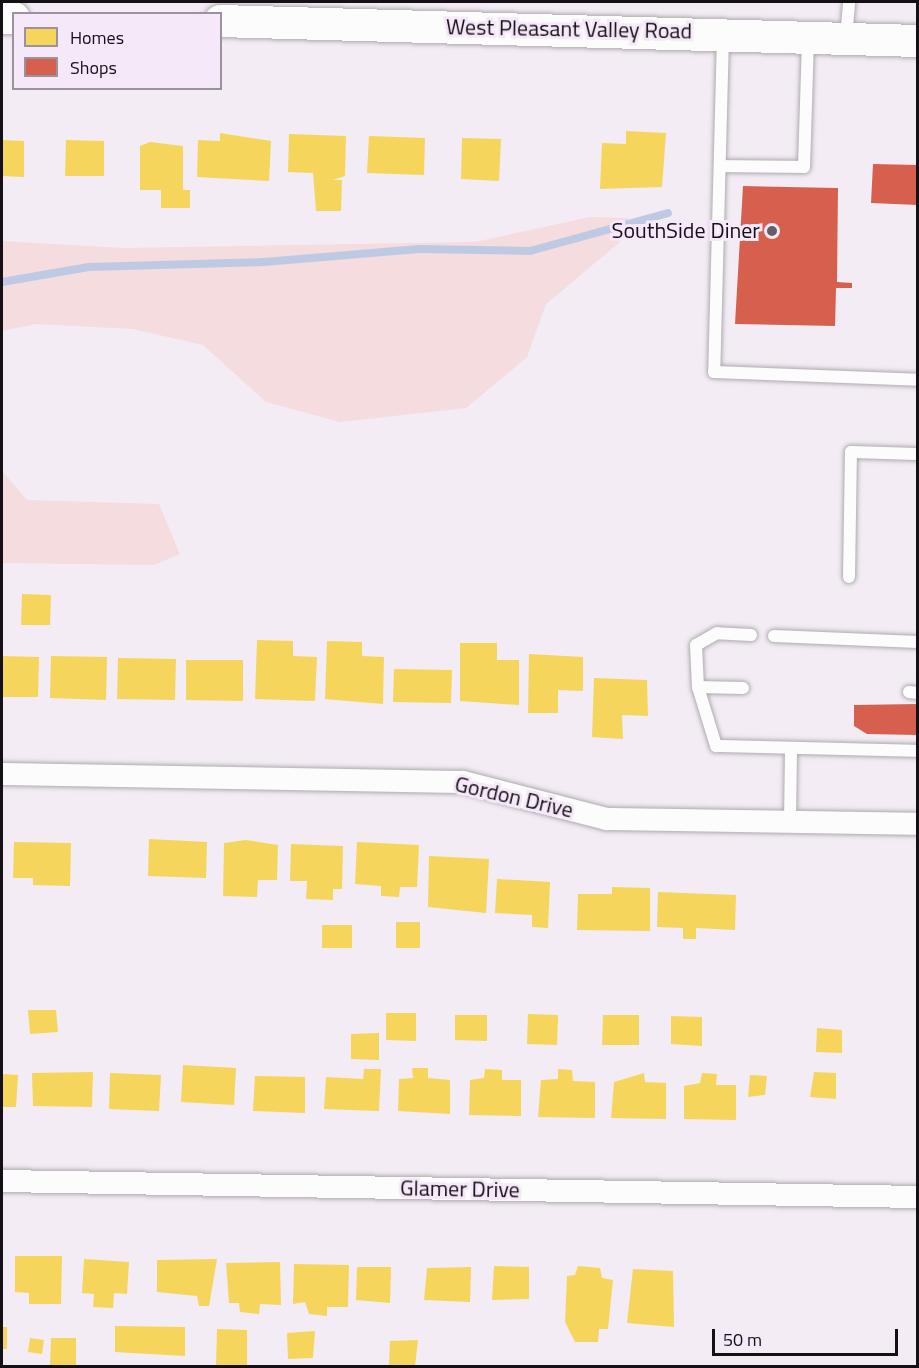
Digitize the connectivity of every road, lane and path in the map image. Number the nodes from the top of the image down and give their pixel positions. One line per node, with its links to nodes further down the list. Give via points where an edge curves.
1 (849, 2): 5 (lane)
2 (222, 21): 3 (main road, West Pleasant Valley Road)
3 (723, 32): 4 (main road, West Pleasant Valley Road); 7 (lane)
4 (808, 38): 5 (main road, West Pleasant Valley Road); 7 (lane, via 804,167)
5 (846, 38): 6 (main road, West Pleasant Valley Road)
6 (918, 41)
7 (720, 166): 8 (lane, via 714,372)
8 (918, 380)
9 (918, 454): 10 (lane, via 851,452)
10 (849, 577)
11 (751, 635): 14 (lane, via 717,633 696,645)
12 (774, 636): 13 (lane)
13 (918, 642)
14 (698, 687): 15 (lane); 16 (lane, via 716,746)
15 (743, 688)
16 (791, 748): 17 (lane); 19 (lane)
17 (918, 751)
18 (2, 774): 19 (street, Gordon Drive, via 463,782 607,819)
19 (790, 822): 20 (street, Gordon Drive)
20 (918, 824)
21 (2, 1180): 22 (street, Glamer Drive)
22 (918, 1197)

